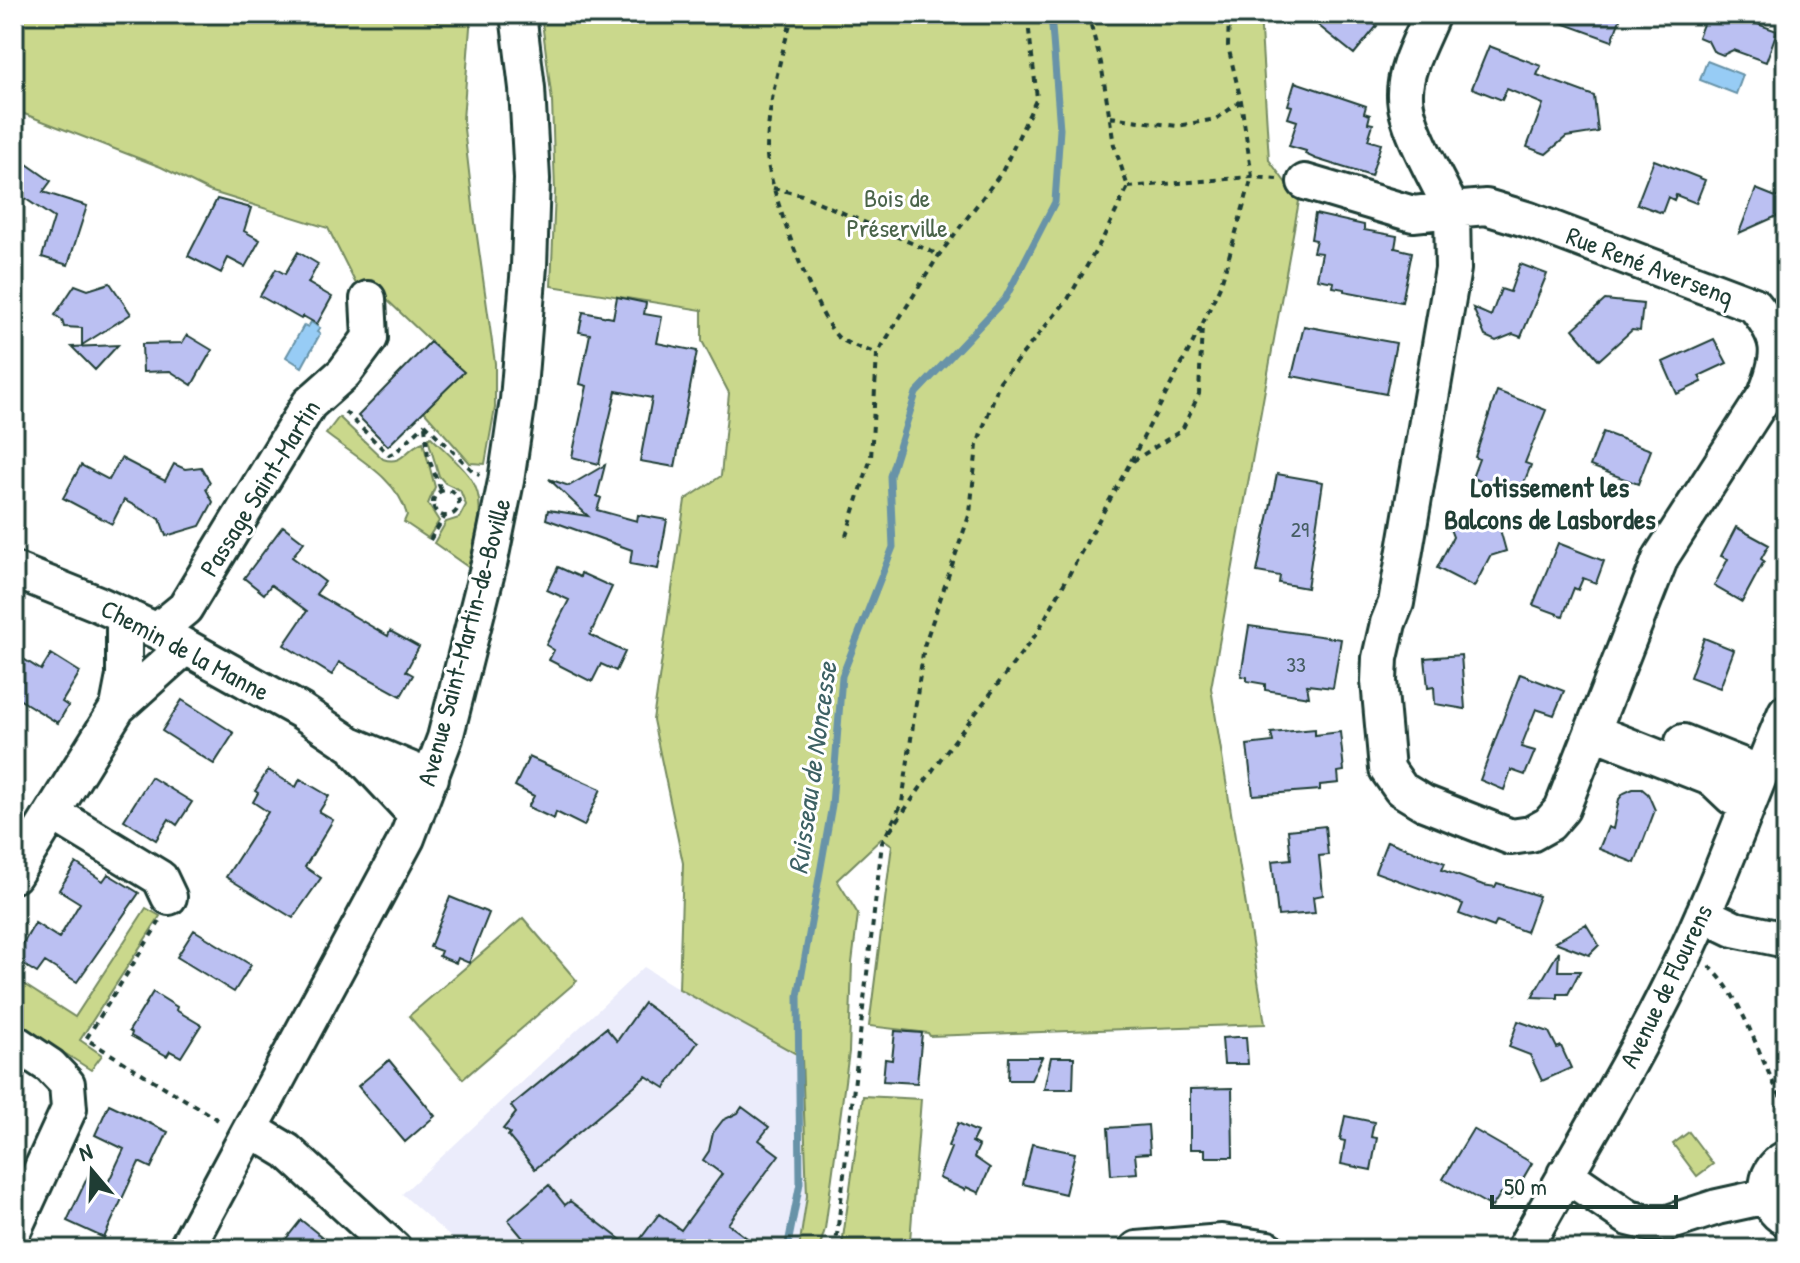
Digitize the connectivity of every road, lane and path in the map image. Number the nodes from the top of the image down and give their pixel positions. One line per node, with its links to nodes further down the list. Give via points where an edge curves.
1 (440, 14): 8 (path)
2 (518, 14): 24 (street, Avenue Saint-Martin-de-Boville, via 532,215 518,400)
3 (793, 14): 14 (path, via 768,126)
4 (1027, 14): 16 (path, via 1037,98 1002,172)
5 (1088, 14): 10 (path)
6 (1229, 14): 9 (path, via 1228,46)
7 (1432, 14): 15 (street, via 1405,95 1407,111)
8 (437, 22)
9 (1241, 101): 10 (path, via 1216,119 1177,126); 11 (path)
10 (1110, 117): 13 (path)
11 (1252, 177): 12 (path); 13 (path); 19 (path, via 1221,284)
12 (1305, 182): 15 (street, via 1413,214)
13 (1128, 187): 40 (path, via 1068,299 1000,381 977,445 970,513 924,646 902,803)
14 (773, 188): 16 (path, via 802,195); 20 (path, via 815,301 838,338)
15 (1452, 210): 18 (street, Rue René Aversenq, via 1486,207 1529,220); 33 (street, Rue René Aversenq, via 1453,269 1408,541 1380,658 1387,769 1401,789 1424,803 1511,837 1531,834 1562,809)
16 (939, 255): 20 (path)
17 (368, 299): 21 (street, Passage Saint-Martin, via 370,338 344,373)
18 (1771, 316): 33 (street, Rue René Aversenq, via 1777,348 1766,394 1661,557)
19 (1202, 325): 23 (path); 23 (path, via 1199,394 1182,430)
20 (877, 354): 27 (path, via 871,458)
21 (322, 390): 22 (path, via 389,455); 30 (street, Passage Saint-Martin, via 185,608)
22 (425, 424): 24 (path, via 474,472); 25 (path, via 428,457)
23 (1130, 463): 40 (path, via 1037,633)
24 (506, 481): 36 (street, Avenue Saint-Martin-de-Boville)
25 (441, 490): 26 (path, via 433,505); 26 (path, via 460,499 457,511)
26 (445, 516): 28 (path)
27 (846, 536)
28 (430, 540)
29 (14, 570): 30 (street, Chemin de la Manne)
30 (156, 631): 31 (street, Passage Saint-Martin, via 176,655); 31 (street, via 124,628); 34 (street, Chemin de la Manne)
31 (118, 707): 38 (street)
32 (1786, 712): 35 (street, Avenue de Flourens)
33 (1598, 721): 35 (street); 37 (street, via 1713,779)
34 (350, 744): 36 (street, Chemin de la Manne); 39 (street, Chemin de la Manne)
35 (1761, 773): 37 (street, Avenue de Flourens)
36 (431, 778): 39 (street, Avenue Saint-Martin-de-Boville)
37 (1747, 804): 43 (street, Avenue de Flourens)
38 (53, 813): 41 (street); 42 (street, via 160,878)
39 (416, 815): 49 (street, Avenue Saint-Martin-de-Boville)
40 (882, 843): 57 (path)
41 (14, 875)
42 (165, 908): 48 (path, via 86,1039)
43 (1703, 914): 44 (street, via 1734,929); 45 (street, Avenue de Flourens)
44 (1786, 940)
45 (1686, 952): 47 (path, via 1725,983); 51 (street, Avenue de Flourens, via 1598,1123)
46 (14, 1042): 53 (street, via 67,1084 69,1109)
47 (1786, 1106)
48 (202, 1112)
49 (252, 1130): 54 (street, Avenue Saint-Martin-de-Boville); 56 (street, via 287,1151)
50 (1786, 1158): 52 (street, via 1767,1183)
51 (1565, 1174): 52 (street, via 1629,1218 1649,1223 1668,1223 1717,1207); 60 (street, Avenue de Flourens)
52 (1777, 1208)
53 (14, 1229)
54 (203, 1234): 55 (street, Avenue Saint-Martin-de-Boville)
55 (186, 1249)
56 (394, 1249)
57 (839, 1249)
58 (1137, 1249): 59 (street, via 1222,1242)
59 (1268, 1249)
60 (1524, 1249)

